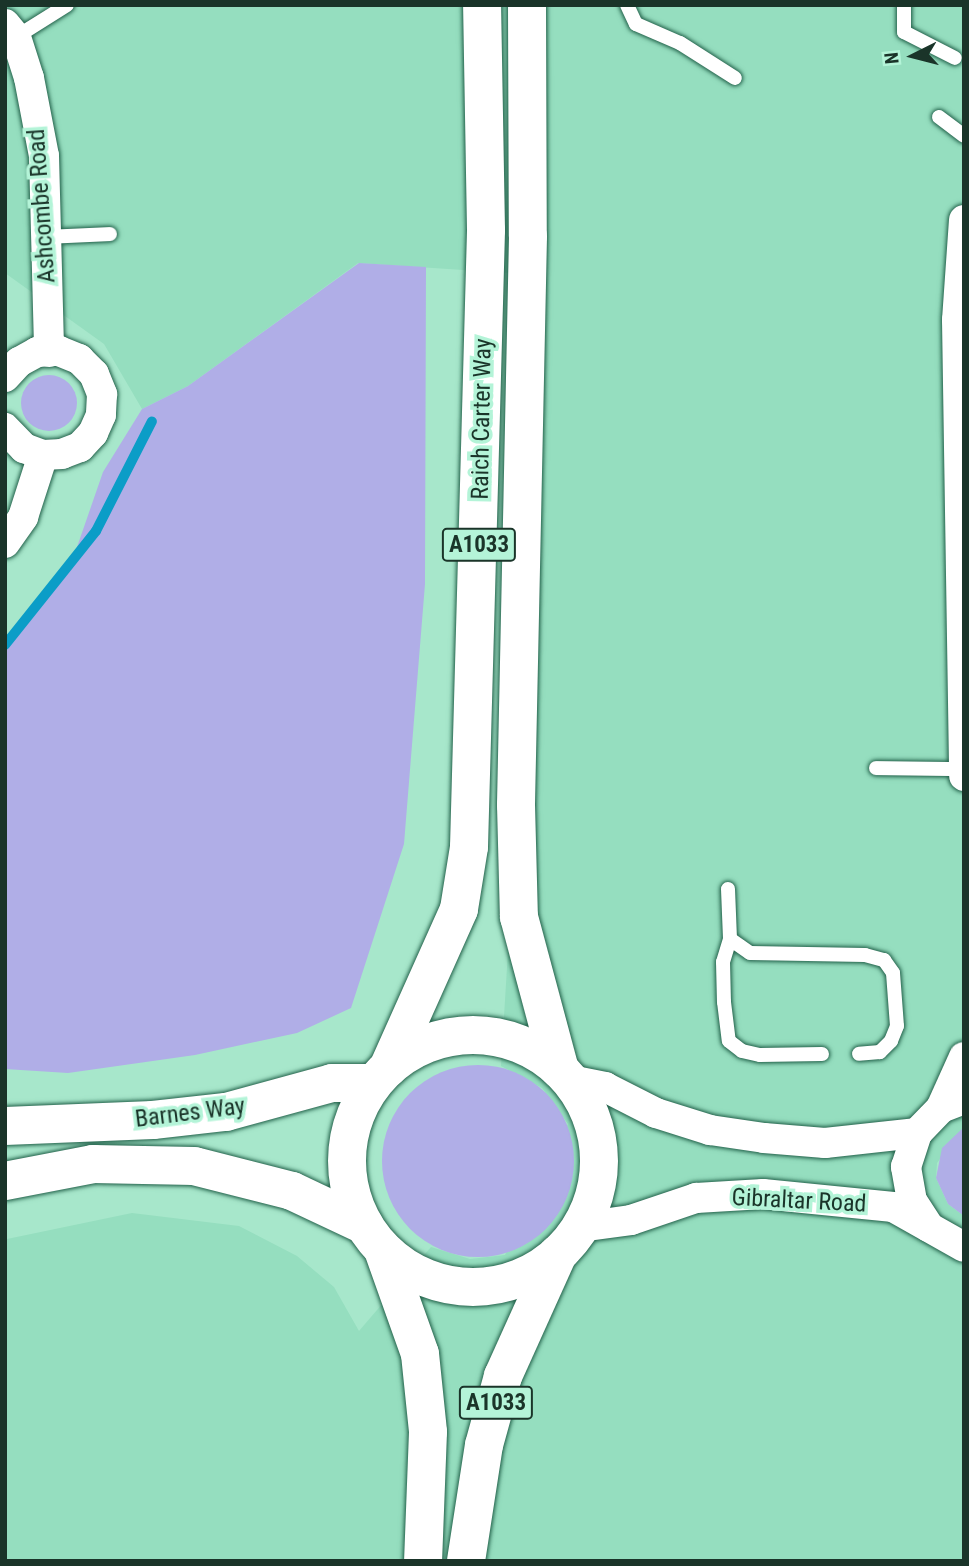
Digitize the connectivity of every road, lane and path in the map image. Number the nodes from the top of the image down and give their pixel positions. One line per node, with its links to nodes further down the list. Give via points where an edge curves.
1 (67, 5): 6 (lane)
2 (482, 5): 27 (main road, Raich Carter Way / A1033, via 486,230 469,847 459,909)
3 (527, 5): 28 (main road, Raich Carter Way / A1033, via 528,250 516,819 519,917)
4 (627, 5): 8 (lane, via 636,24 680,43)
5 (904, 5): 7 (lane, via 904,32)
6 (10, 30): 13 (street, Ashcombe Road, via 44,156)
7 (955, 58)
8 (736, 78)
9 (939, 117): 10 (lane)
10 (964, 136)
11 (964, 220): 20 (street, via 957,320)
12 (110, 234): 13 (lane)
13 (47, 237): 14 (street, Ashcombe Road)
14 (49, 352): 15 (street, via 19,362); 17 (street, via 79,359 94,374 102,394 102,415 80,447)
15 (5, 377)
16 (5, 428): 17 (street, via 24,449)
17 (43, 455): 18 (street, via 23,517)
18 (5, 543)
19 (876, 768): 20 (lane)
20 (963, 769): 21 (street)
21 (964, 776)
22 (728, 889): 23 (lane)
23 (730, 940): 24 (lane, via 723,962 729,1041 760,1055); 25 (lane, via 763,954 865,955 884,960 893,973 897,1026 880,1052)
24 (822, 1054)
25 (859, 1054)
26 (964, 1057): 29 (street)
27 (380, 1075): 28 (main road, A1033, via 413,1049 443,1038 474,1035 505,1039 535,1051); 30 (main road, Barnes Way, via 226,1112 141,1121); 34 (main road, A1033, via 358,1110 348,1148 352,1198)
28 (565, 1075): 31 (street, via 605,1087 656,1114 710,1130 825,1143); 35 (main road, A1033, via 592,1119 598,1147 598,1175)
29 (953, 1103): 31 (street)
30 (5, 1126)
31 (917, 1133): 33 (street, via 906,1167 912,1201)
32 (5, 1181): 34 (main road, Barnes Way, via 93,1164 194,1166 292,1191)
33 (931, 1230): 35 (street, Gibraltar Road, via 892,1207 764,1194 696,1198); 36 (street, Gibraltar Road)
34 (373, 1238): 35 (main road, Barnes Way, via 408,1269 438,1282 470,1287 502,1284 531,1273); 37 (main road, A1033, via 420,1354 428,1432)
35 (569, 1241): 38 (main road, A1033, via 503,1376 484,1445)
36 (964, 1247)
37 (423, 1561)
38 (466, 1561)

